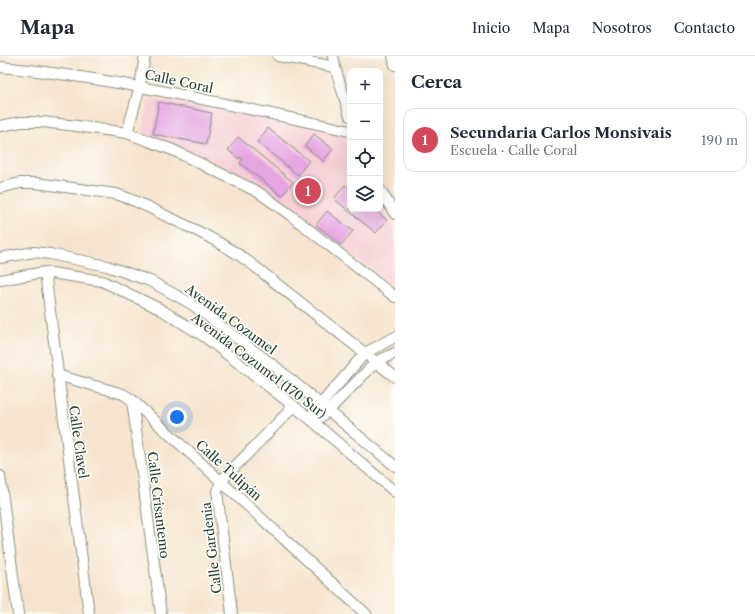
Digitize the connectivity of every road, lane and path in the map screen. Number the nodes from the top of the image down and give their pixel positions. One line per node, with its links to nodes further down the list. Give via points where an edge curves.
1 (145, 56): 8 (street)
2 (278, 56): 7 (street)
3 (333, 56): 7 (street)
4 (392, 56): 5 (street)
5 (395, 65)
6 (0, 67): 8 (street, Calle Coral)
7 (335, 67): 9 (street)
8 (140, 86): 11 (street, Calle Coral); 12 (street)
9 (347, 106)
10 (0, 126): 12 (street, via 42,122)
11 (347, 130)
12 (128, 133): 19 (street, via 173,150 258,192)
13 (0, 188): 21 (street, via 20,183 36,183 129,198 228,247)
14 (383, 195): 15 (street)
15 (395, 214)
16 (0, 258): 23 (street, Avenida Cozumel, via 34,252 50,254 107,266 150,281 190,303)
17 (45, 272): 18 (street, Avenida Cozumel (170 Sur)); 25 (street, Calle Clavel); 26 (street, Avenida Cozumel (170 Sur), via 102,281 133,295 205,337)
18 (0, 280)
19 (395, 297)
20 (395, 337): 21 (street)
21 (366, 353): 24 (street); 29 (street)
22 (395, 353): 24 (street)
23 (265, 359): 26 (street); 29 (street, Avenida Cozumel)
24 (376, 362): 27 (street); 31 (street)
25 (57, 374): 28 (street, Calle Tulipán, via 123,394); 40 (street, Calle Clavel)
26 (253, 375): 30 (street, Avenida Cozumel (170 Sur))
27 (395, 377)
28 (132, 400): 37 (street, Calle Tulipán); 41 (street, Calle Crisantemo)
29 (319, 404): 31 (street, Avenida Cozumel); 32 (street)
30 (294, 406): 32 (street, Avenida Cozumel (170 Sur)); 37 (street)
31 (328, 411): 32 (street); 33 (street, Avenida Cozumel)
32 (312, 420): 34 (street, Avenida Cozumel (170 Sur))
33 (359, 436): 34 (street); 35 (street, Avenida Cozumel)
34 (345, 448): 38 (street, Avenida Cozumel (170 Sur))
35 (395, 466)
36 (0, 476): 39 (street)
37 (222, 480): 42 (street, Calle Gardenia, via 217,491); 43 (street, Calle Tulipán)
38 (395, 492)
39 (18, 614)
40 (89, 614)
41 (160, 614)
42 (232, 614)
43 (366, 614)

